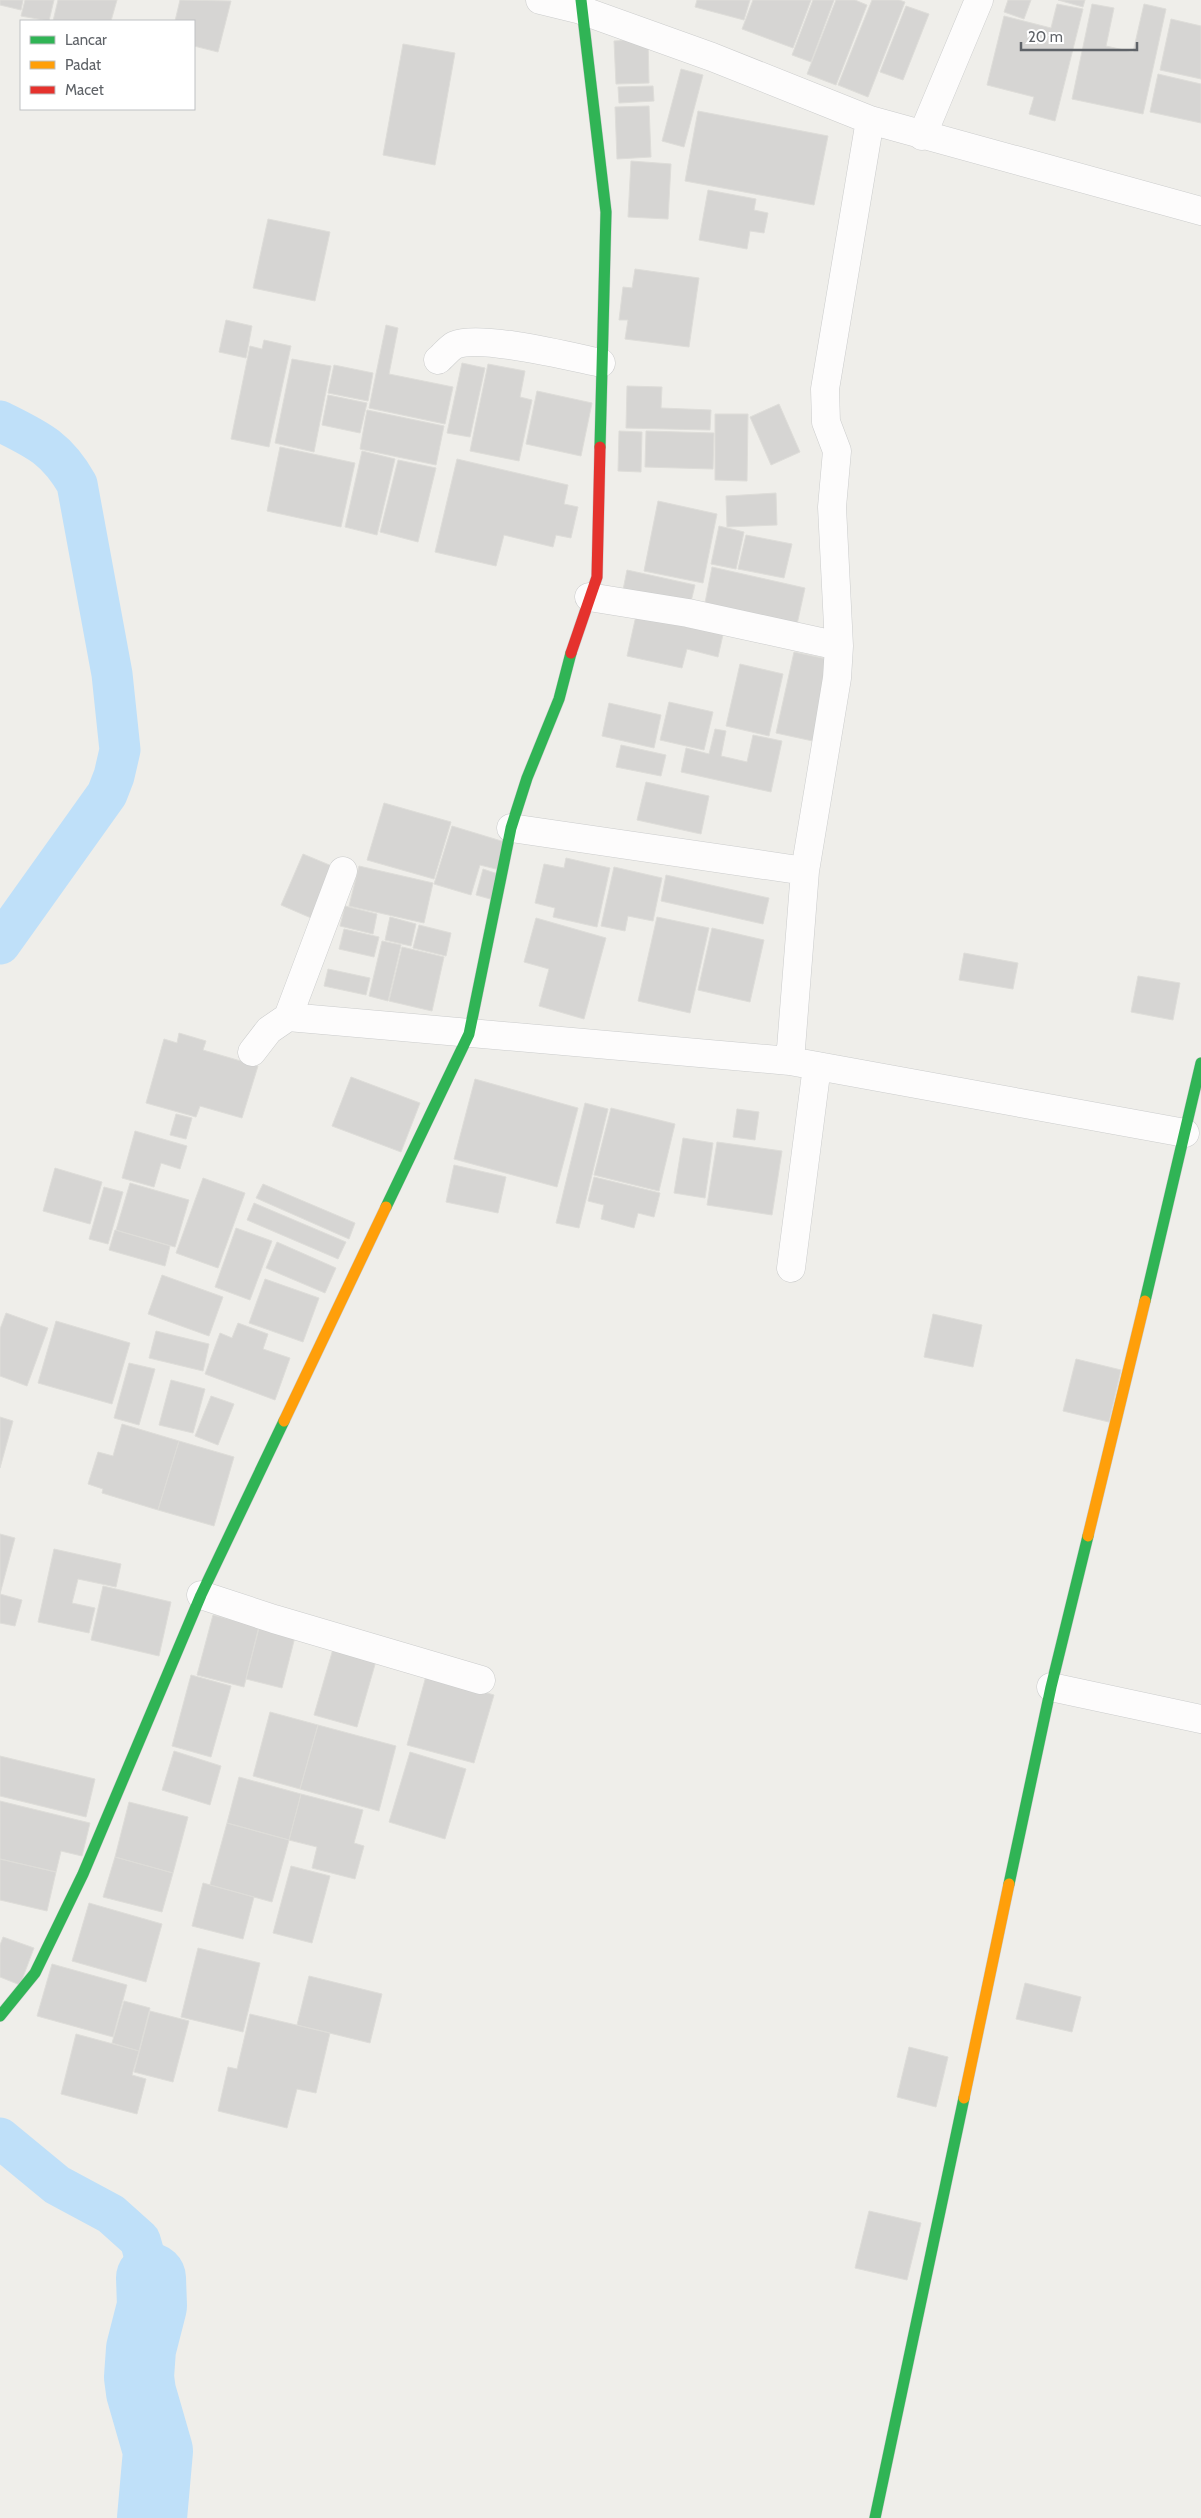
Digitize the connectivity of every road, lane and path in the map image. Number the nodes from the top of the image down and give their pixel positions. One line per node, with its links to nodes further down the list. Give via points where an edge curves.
1 (540, 0): 3 (street)
2 (979, 0): 5 (street)
3 (581, 5): 4 (street); 8 (street, via 606,212)
4 (870, 120): 5 (street); 10 (street, via 825,389 826,422 837,451 832,507)
5 (922, 136): 6 (street)
6 (1201, 212)
7 (438, 360): 8 (street, via 454,345 474,341)
8 (601, 362): 9 (street, via 597,577)
9 (589, 597): 10 (street, via 688,613); 11 (street, via 559,699)
10 (839, 646): 12 (street, via 837,678)
11 (511, 828): 12 (street); 15 (street)
12 (804, 871): 17 (street)
13 (343, 872): 14 (street)
14 (288, 1018): 15 (street); 16 (street, via 268,1030)
15 (469, 1034): 17 (street); 22 (street)
16 (252, 1052)
17 (790, 1061): 19 (street)
18 (1201, 1063): 20 (street)
19 (818, 1066): 20 (street); 21 (street)
20 (1185, 1133): 24 (street)
21 (791, 1268)
22 (201, 1595): 23 (street); 26 (street, via 83,1874 35,1973)
23 (481, 1680)
24 (1051, 1687): 25 (street); 27 (street)
25 (1201, 1719)
26 (0, 2016)
27 (875, 2518)

